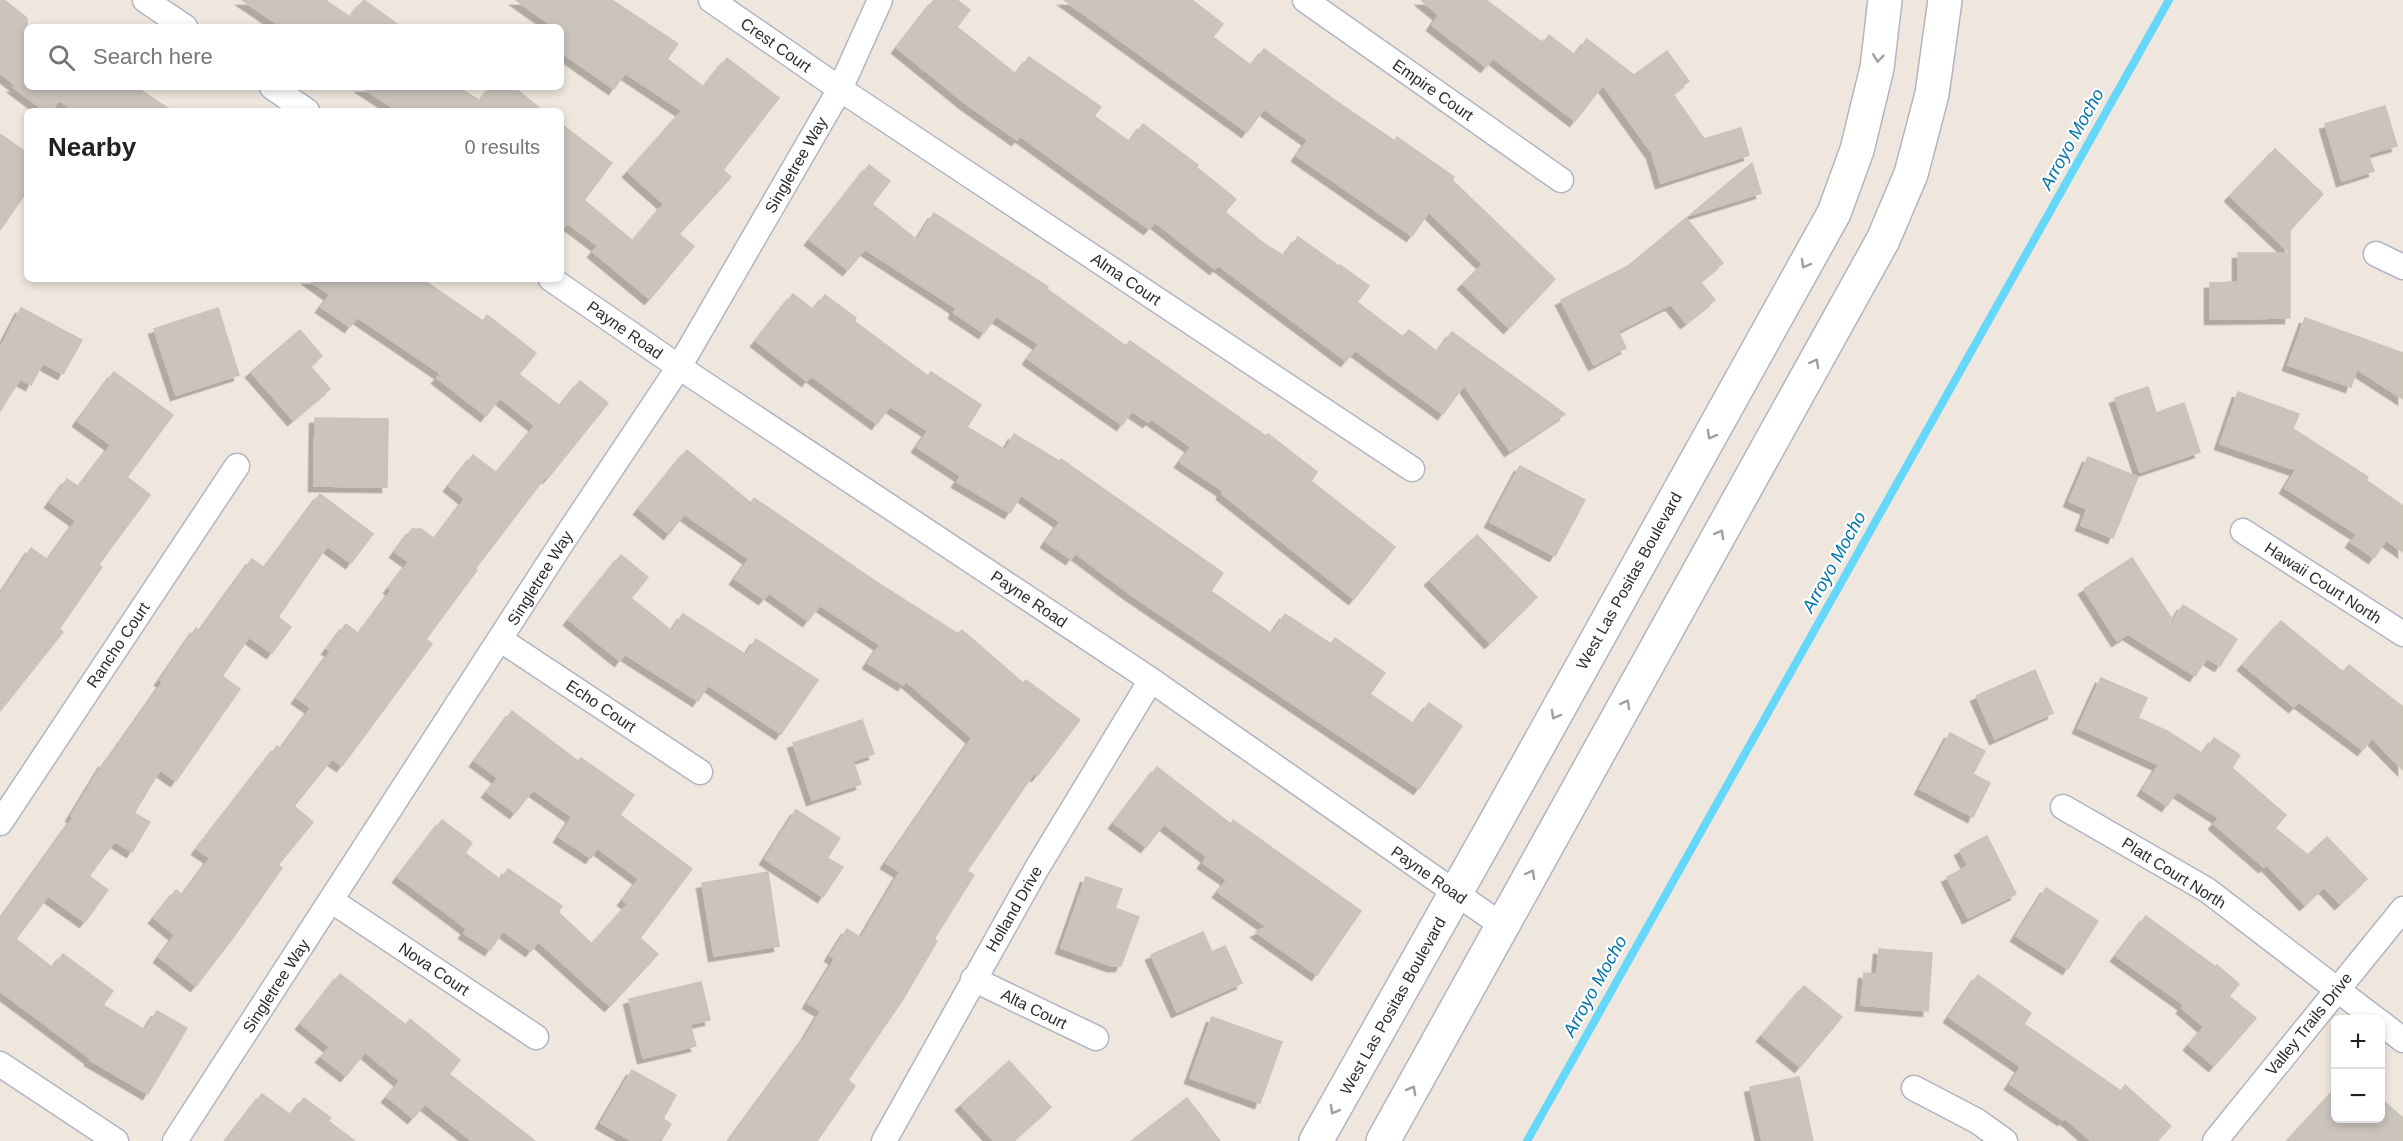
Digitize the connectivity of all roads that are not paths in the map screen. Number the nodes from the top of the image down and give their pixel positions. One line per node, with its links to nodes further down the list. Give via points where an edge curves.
1 (145, 0): 7 (street)
2 (711, 0): 8 (street, Crest Court)
3 (880, 0): 8 (street, Singletree Way)
4 (1305, 0): 11 (street, Empire Court)
5 (1885, 0): 25 (main road, West Las Positas Boulevard, one-way to 25, via 1877,68 1857,150 1834,213)
6 (1945, 0): 28 (main road, one-way to 6, via 1883,240 1911,174 1932,94)
7 (180, 24)
8 (840, 89): 15 (street, Singletree Way); 17 (street, Alma Court)
9 (276, 90): 10 (street)
10 (303, 108)
11 (1561, 180)
12 (2376, 254): 13 (street)
13 (2403, 267)
14 (555, 282): 15 (street, Payne Road)
15 (679, 367): 20 (street, Singletree Way); 21 (street, Payne Road)
16 (237, 466): 24 (street, Rancho Court)
17 (1412, 469)
18 (2243, 531): 19 (street, Hawaii Court North)
19 (2403, 634)
20 (501, 640): 22 (street, Echo Court); 26 (street, Singletree Way)
21 (1151, 680): 25 (street, Payne Road); 29 (street, Holland Drive)
22 (700, 772)
23 (2063, 807): 30 (street, Platt Court North, via 2207,890)
24 (0, 823)
25 (1455, 894): 28 (street, Payne Road); 41 (main road, West Las Positas Boulevard, one-way to 41)
26 (332, 901): 33 (street, Nova Court); 39 (street, Singletree Way)
27 (2403, 909): 30 (street, Valley Trails Drive)
28 (1503, 926): 42 (main road, one-way to 28)
29 (973, 979): 34 (street, Alta Court); 40 (street, Holland Drive)
30 (2338, 988): 31 (street, Platt Court North); 44 (street, Valley Trails Drive)
31 (2372, 1015)
32 (2385, 1026): 35 (street, Platt Court North)
33 (536, 1037)
34 (1096, 1038)
35 (2403, 1040)
36 (0, 1064): 38 (street)
37 (1914, 1088): 43 (street)
38 (116, 1141)
39 (175, 1141)
40 (884, 1141)
41 (1316, 1141)
42 (1383, 1141)
43 (2006, 1141)
44 (2215, 1141)

